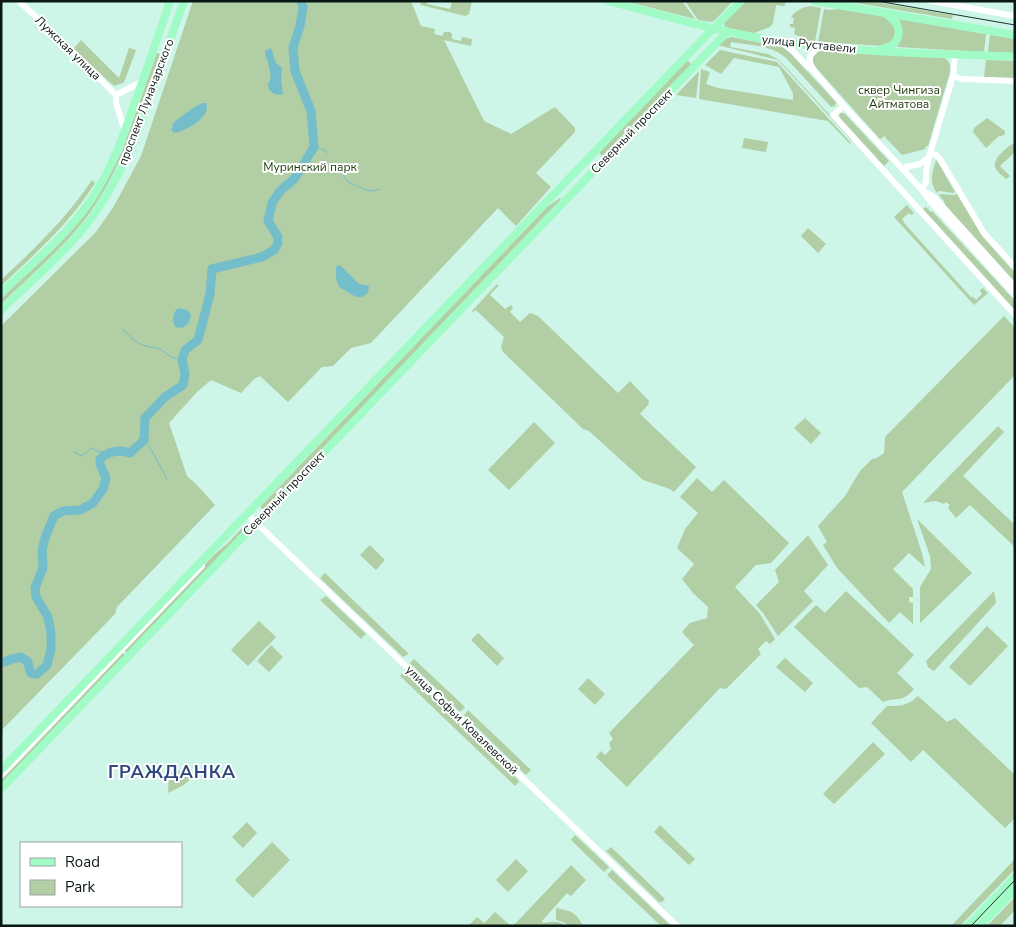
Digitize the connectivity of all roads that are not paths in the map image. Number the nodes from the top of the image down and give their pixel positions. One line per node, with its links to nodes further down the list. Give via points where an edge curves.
1 (19, 1): 27 (street, Лужская улица)
2 (170, 1): 16 (main road, проспект Луначарского)
3 (184, 1): 18 (main road, проспект Луначарского)
4 (608, 1): 8 (main road, улица Руставели)
5 (741, 1): 11 (main road, Северный проспект)
6 (816, 1): 9 (main road)
7 (931, 1): 10 (street)
8 (616, 2): 11 (main road, улица Руставели)
9 (884, 13): 13 (main road); 17 (main road, via 898,25 899,30 893,44)
10 (1015, 16)
11 (714, 28): 12 (main road, улица Руставели); 20 (main road, Северный проспект)
12 (727, 32): 14 (main road, улица Руставели); 22 (main road, Северный проспект)
13 (1015, 34)
14 (781, 42): 15 (main road, улица Руставели); 23 (street)
15 (819, 46): 17 (main road, улица Руставели); 23 (street, via 810,56)
16 (154, 47): 18 (main road); 25 (main road, проспект Луначарского)
17 (878, 50): 19 (main road, улица Руставели)
18 (165, 53): 39 (main road, проспект Луначарского, via 126,160 99,208 69,245)
19 (955, 54): 21 (main road, улица Руставели); 24 (street)
20 (688, 55): 22 (main road); 33 (main road, Северный проспект)
21 (1015, 57)
22 (696, 63): 34 (main road, Северный проспект)
23 (813, 70): 28 (street)
24 (952, 76): 26 (street); 30 (street)
25 (143, 81): 27 (street); 29 (main road, проспект Луначарского)
26 (1015, 81)
27 (116, 95): 29 (street)
28 (844, 106): 31 (street); 40 (street, via 833,115)
29 (125, 131): 37 (main road, проспект Луначарского, via 101,184 76,220)
30 (930, 156): 31 (street, via 920,164); 32 (street, via 926,182); 35 (street, via 936,155 940,159 984,233)
31 (903, 169): 32 (street)
32 (921, 188): 36 (street, via 934,197); 38 (street)
33 (558, 190): 34 (main road); 41 (main road, Северный проспект)
34 (567, 198): 42 (main road, Северный проспект)
35 (1015, 267)
36 (1015, 287)
37 (1, 294)
38 (1015, 295)
39 (1, 310)
40 (1015, 315)
41 (248, 516): 42 (street, улица Софьи Ковалевской); 43 (main road, Северный проспект, via 218,543); 44 (street, Северный проспект)
42 (256, 523): 45 (main road, Северный проспект); 48 (street, улица Софьи Ковалевской)
43 (1, 770)
44 (1, 776)
45 (1, 789)
46 (1015, 877): 49 (main road)
47 (1015, 889): 50 (main road)
48 (677, 926)
49 (968, 926)
50 (980, 926)

